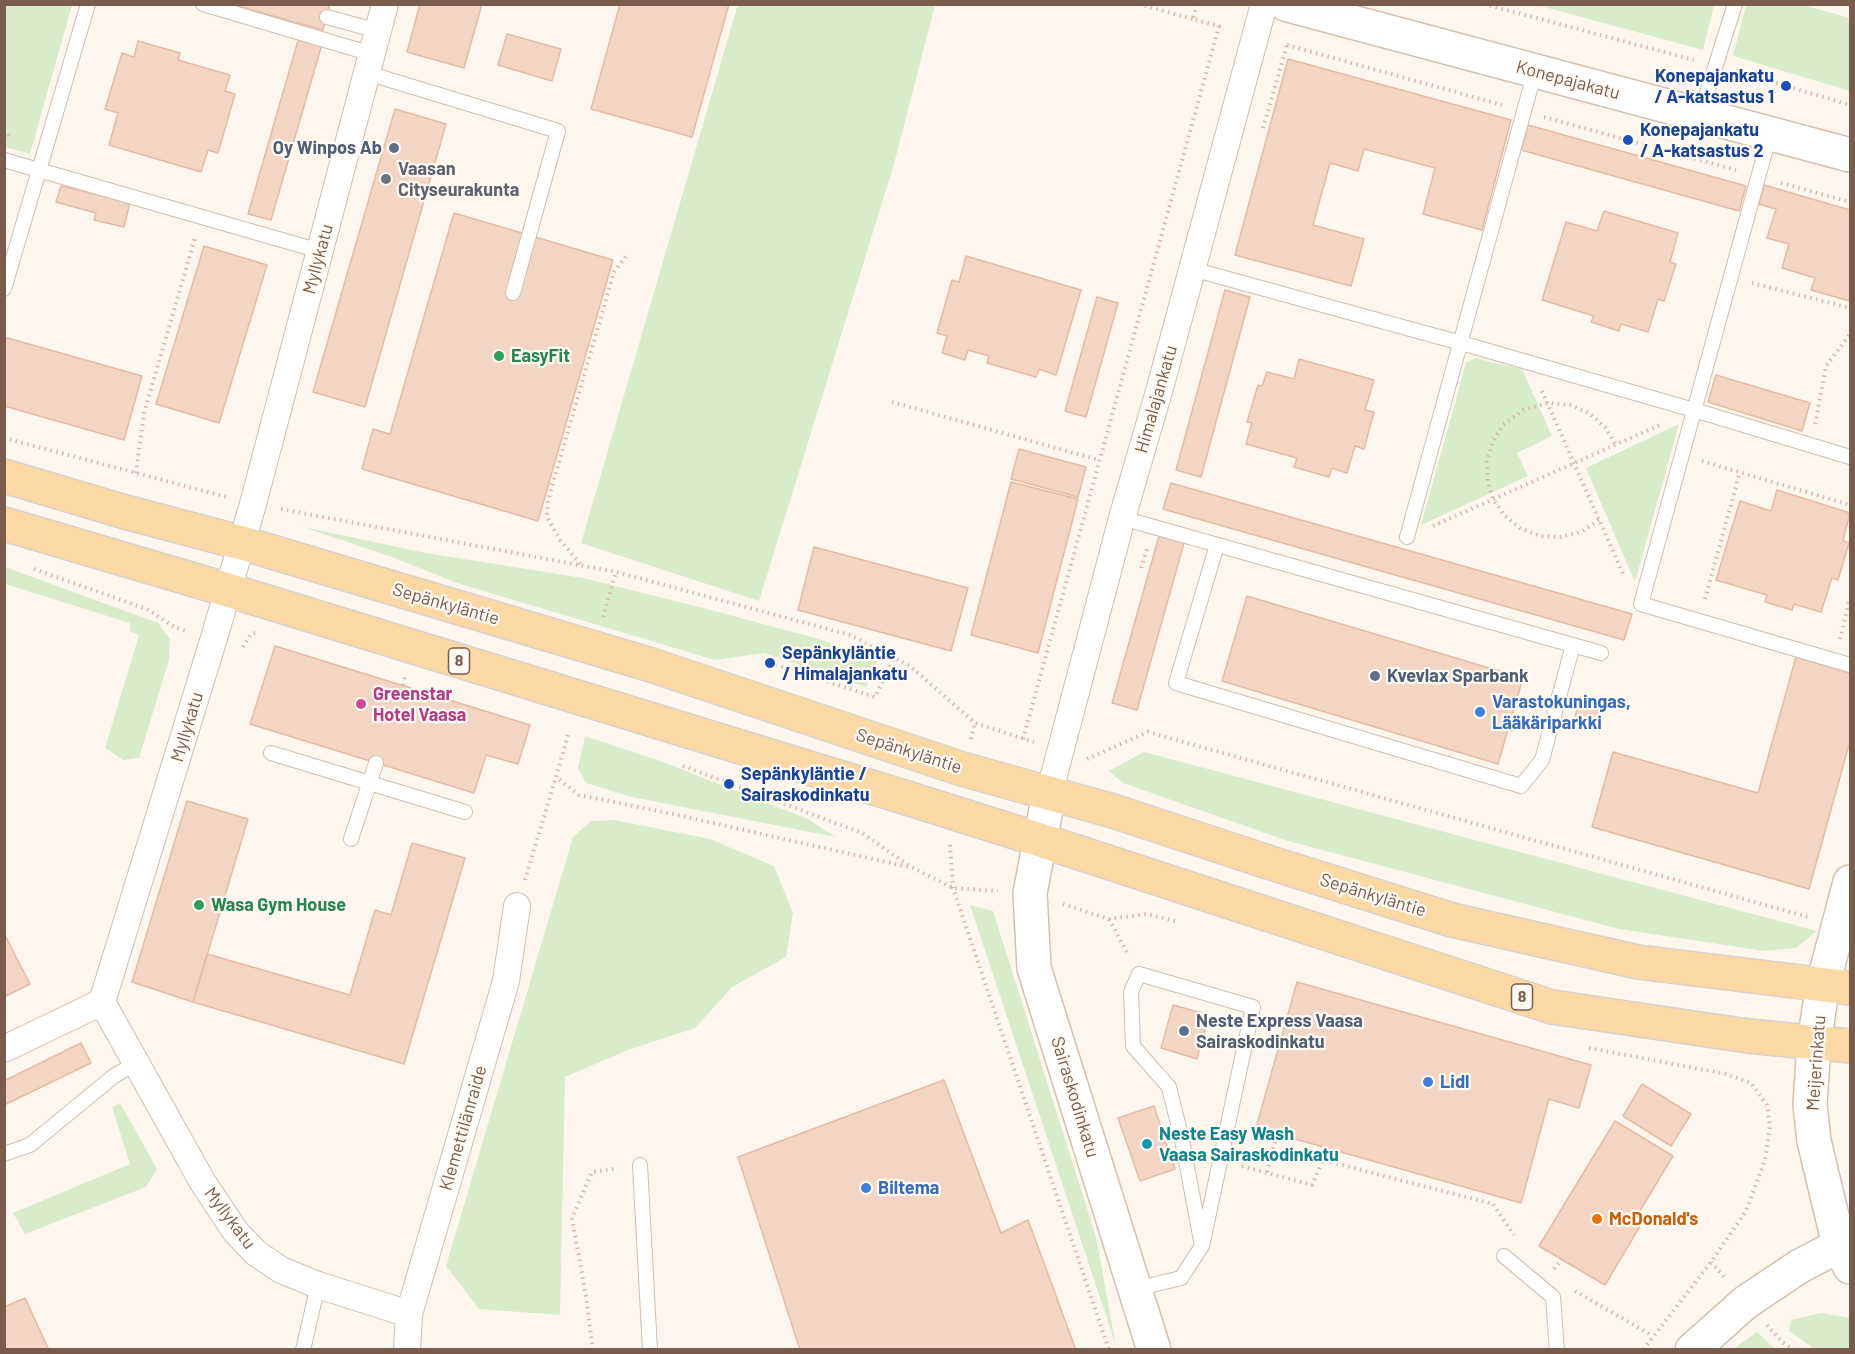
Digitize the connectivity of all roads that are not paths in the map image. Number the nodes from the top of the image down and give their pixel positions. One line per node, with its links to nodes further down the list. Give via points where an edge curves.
1 (88, 4): 14 (lane)
2 (203, 4): 8 (lane)
3 (385, 4): 8 (street, Myllykatu)
4 (1264, 4): 16 (street, Himalajankatu)
5 (1285, 4): 9 (street, Konepajakatu)
6 (1735, 4): 10 (lane)
7 (327, 17): 8 (lane)
8 (372, 53): 15 (street, Myllykatu); 18 (lane, via 558,131)
9 (1535, 71): 10 (street, Konepajakatu); 19 (lane)
10 (1700, 115): 11 (street, Konepajakatu)
11 (1770, 134): 12 (street, Konepajakatu); 20 (lane)
12 (1851, 155)
13 (4, 160): 14 (lane)
14 (39, 169): 15 (lane); 17 (lane)
15 (320, 251): 26 (street, Myllykatu)
16 (1192, 269): 19 (lane); 23 (street, Himalajankatu)
17 (4, 289)
18 (513, 293)
19 (1461, 343): 20 (lane); 25 (lane)
20 (1694, 410): 21 (lane); 31 (lane, via 1641,603)
21 (1851, 457)
22 (4, 476): 26 (main road, Sepänkyläntie)
23 (1122, 518): 27 (lane); 35 (street, Himalajankatu)
24 (4, 524): 28 (main road, 8)
25 (1407, 537)
26 (242, 543): 28 (street, Myllykatu); 35 (main road, Sepänkyläntie, via 651,665 962,769)
27 (1216, 545): 29 (lane); 29 (lane, via 1176,683 1521,786 1542,760)
28 (228, 590): 38 (main road, 8); 42 (street, Myllykatu)
29 (1573, 645): 30 (lane)
30 (1601, 653)
31 (1851, 665)
32 (271, 753): 34 (lane)
33 (376, 763): 34 (lane)
34 (369, 782): 36 (lane); 37 (lane)
35 (1049, 794): 38 (street, Sairaskodinkatu); 41 (main road, Sepänkyläntie, via 1452,920 1638,962)
36 (465, 812)
37 (351, 839)
38 (1040, 840): 43 (main road, 8, via 1552,1007); 53 (street, Sairaskodinkatu, via 1030,893 1034,968)
39 (1851, 882): 41 (street, Meijerinkatu, via 1840,924)
40 (517, 906): 54 (street, Klemettilänraide, via 506,981)
41 (1837, 986): 43 (street, Meijerinkatu)
42 (102, 1002): 45 (street); 46 (street, Myllykatu)
43 (1814, 1042): 44 (main road, 8); 50 (street, Meijerinkatu, via 1810,1105 1814,1141)
44 (1851, 1046)
45 (4, 1049)
46 (136, 1064): 47 (lane, via 114,1076 30,1145); 52 (street, Myllykatu, via 235,1231 256,1253 281,1270)
47 (4, 1154)
48 (640, 1165): 57 (lane)
49 (1202, 1246): 49 (lane, via 1253,1008 1139,974 1131,992 1133,1046 1169,1087); 53 (lane, via 1181,1278)
50 (1847, 1251): 60 (street, Meijerinkatu, via 1800,1266 1746,1302)
51 (1504, 1256): 59 (lane, via 1553,1297)
52 (318, 1286): 54 (street, Myllykatu); 55 (lane)
53 (1135, 1289): 58 (street, Sairaskodinkatu)
54 (409, 1314): 56 (street, Klemettilänraide)
55 (303, 1350)
56 (407, 1350)
57 (650, 1350)
58 (1154, 1350)
59 (1557, 1350)
60 (1692, 1350)

